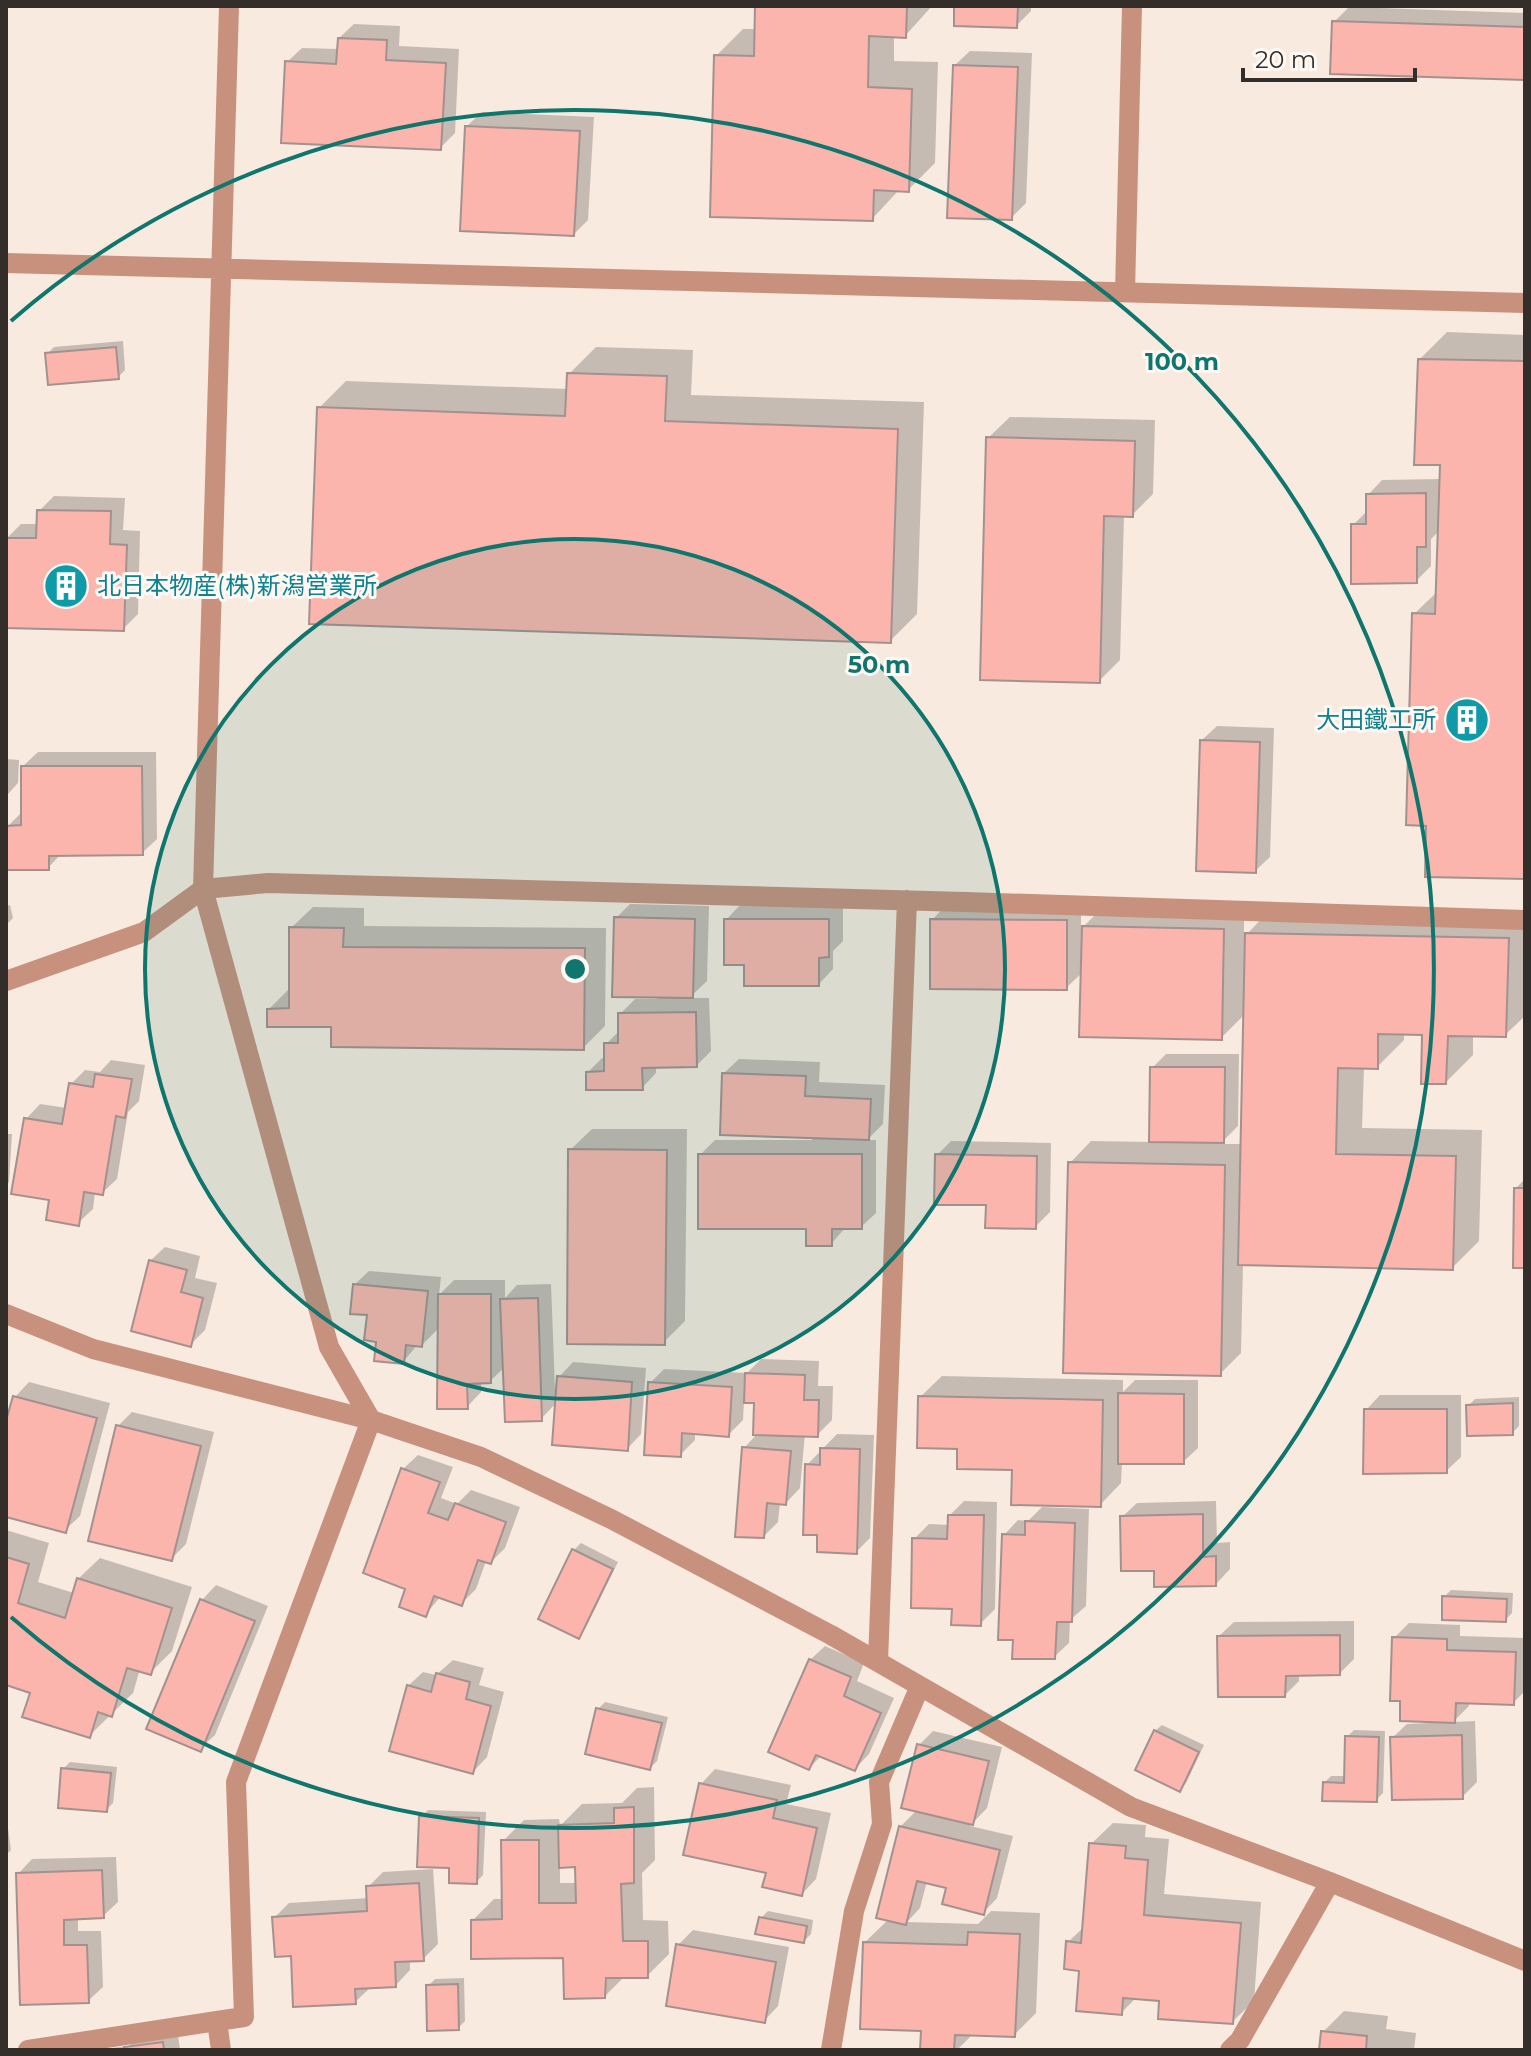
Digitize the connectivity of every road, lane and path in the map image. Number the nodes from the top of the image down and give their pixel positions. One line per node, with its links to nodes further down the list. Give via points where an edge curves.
1 (229, 6): 4 (street)
2 (1132, 6): 5 (street)
3 (6, 263): 4 (street)
4 (221, 269): 5 (street); 7 (street)
5 (1125, 292): 6 (street)
6 (1525, 303)
7 (203, 889): 8 (street, via 268,883); 10 (street, via 144,932); 12 (street, via 329,1347)
8 (907, 900): 9 (street); 13 (street)
9 (1525, 920)
10 (6, 981)
11 (6, 1314): 12 (street, via 93,1349)
12 (371, 1420): 13 (street, via 481,1457 582,1505); 17 (street, via 236,1782 244,2017)
13 (878, 1661): 14 (street)
14 (920, 1686): 15 (street, via 1131,1807); 20 (street, via 879,1782 882,1824 854,1911)
15 (1330, 1882): 16 (street); 21 (street)
16 (1525, 1961)
17 (217, 2021): 18 (street); 19 (street)
18 (28, 2050)
19 (221, 2050)
20 (831, 2050)
21 (1230, 2050)

